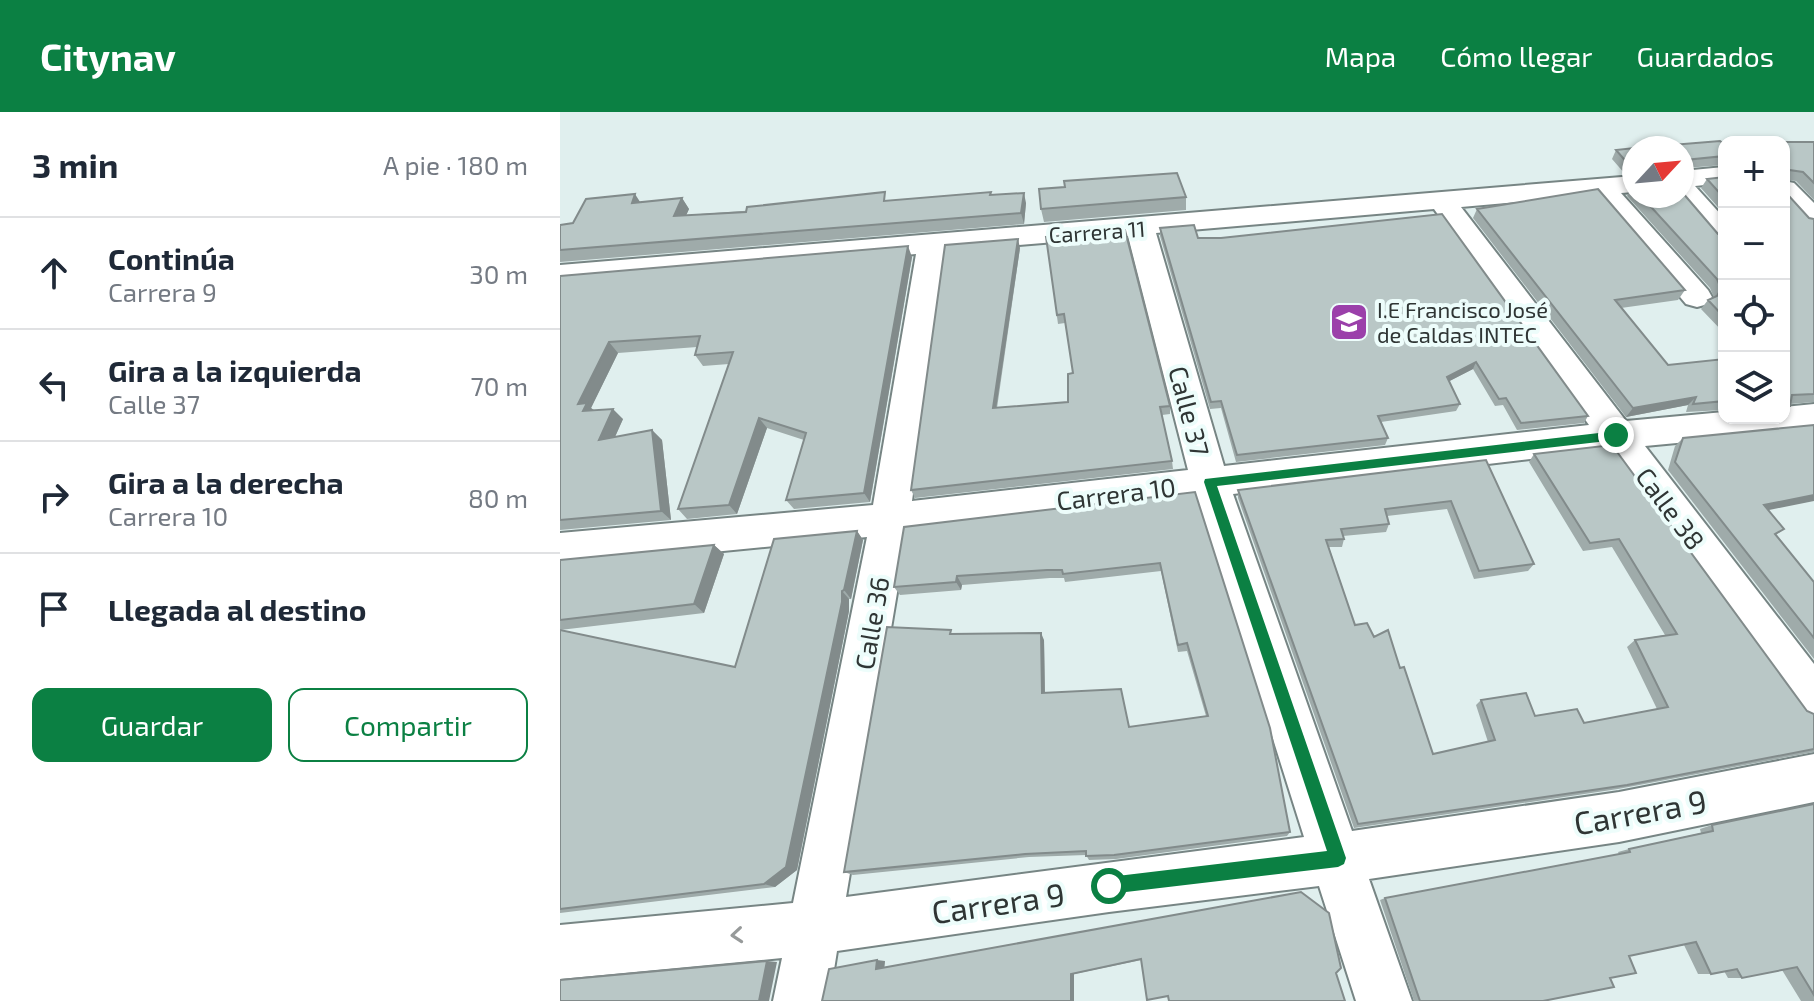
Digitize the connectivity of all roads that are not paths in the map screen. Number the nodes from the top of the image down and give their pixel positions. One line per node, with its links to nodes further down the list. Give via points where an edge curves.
1 (1718, 176): 2 (street)
2 (1694, 178)
3 (1790, 184): 6 (street)
4 (1622, 185): 5 (street, Carrera 11)
5 (1601, 187): 8 (street, Carrera 11); 15 (street)
6 (1814, 191)
7 (1790, 195): 10 (street)
8 (1442, 201): 11 (street, Carrera 11); 17 (street, Calle 38)
9 (1694, 201): 12 (street)
10 (1814, 219)
11 (1140, 228): 13 (street, Carrera 11); 18 (street, Calle 37)
12 (1718, 228)
13 (932, 243): 14 (street, Carrera 11); 19 (street, Calle 36)
14 (560, 275)
15 (1697, 297)
16 (1814, 417): 17 (street, Carrera 10)
17 (1616, 435): 18 (street, Carrera 10); 21 (street, Calle 38)
18 (1210, 482): 19 (street, Carrera 10); 23 (street, Calle 37)
19 (890, 519): 20 (street, Carrera 10); 24 (street, Calle 36)
20 (560, 550)
21 (1814, 700)
22 (1814, 778): 23 (street, Carrera 9, via 1619,817)
23 (1338, 858): 24 (street, Carrera 9); 27 (street, Calle 37)
24 (815, 928): 25 (street, Carrera 9, one-way to 25); 26 (street, Calle 36)
25 (560, 952)
26 (801, 1001)
27 (1384, 1001)

